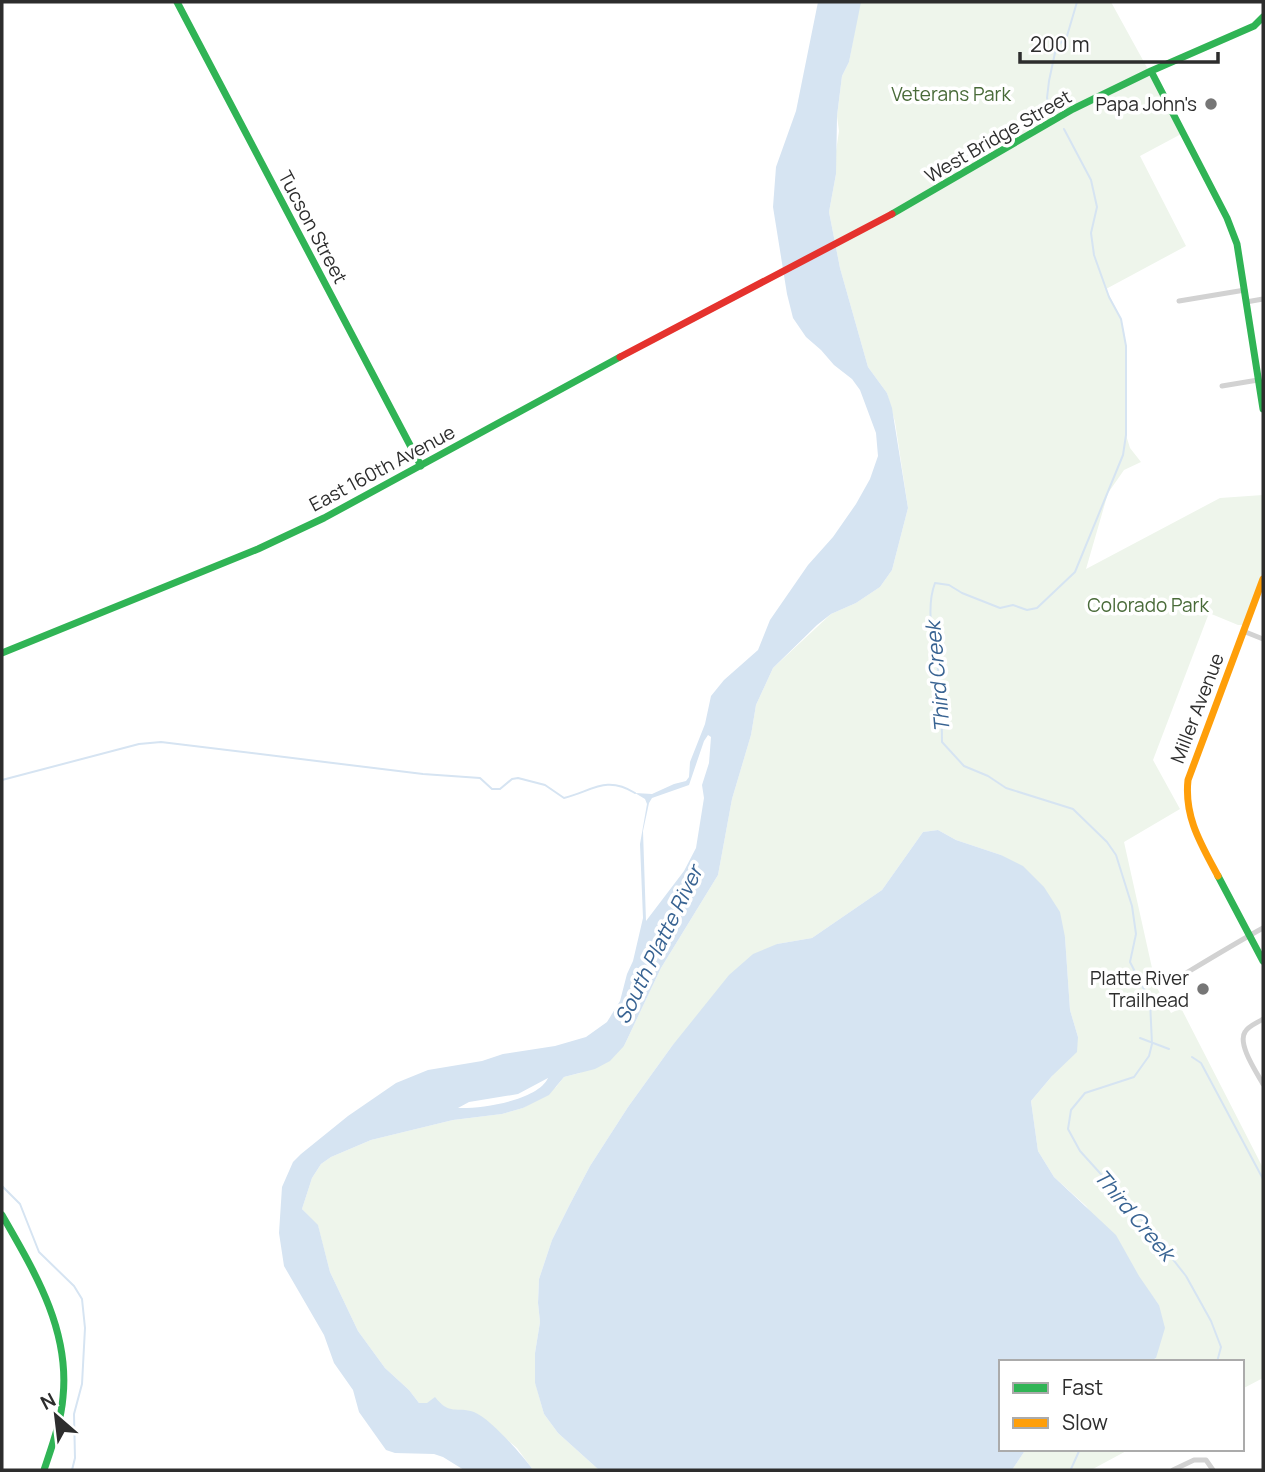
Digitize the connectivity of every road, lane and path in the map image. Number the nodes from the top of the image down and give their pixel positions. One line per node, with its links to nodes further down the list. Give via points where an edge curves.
1 (177, 2): 14 (street, Tucson Street)
2 (1263, 17): 3 (street, West Bridge Street)
3 (1254, 26): 4 (street); 5 (street, West Bridge Street)
4 (1263, 28)
5 (1151, 71): 6 (street, West Bridge Street, via 1073,109 910,205); 7 (street, via 1233,232)
6 (762, 282): 14 (street, East 160th Avenue)
7 (1245, 290): 9 (street); 10 (street)
8 (1263, 299): 10 (street)
9 (1179, 301)
10 (1246, 302): 11 (street)
11 (1258, 380): 12 (street); 13 (street)
12 (1222, 386)
13 (1263, 409)
14 (421, 466): 18 (street, East 160th Avenue, via 285,537)
15 (1263, 579): 16 (street, Miller Avenue)
16 (1243, 631): 17 (street); 20 (street, Miller Avenue, via 1189,772 1186,792 1195,832)
17 (1263, 639)
18 (2, 653)
19 (1263, 928): 20 (street)
20 (1249, 936): 21 (street, Miller Avenue); 22 (street)
21 (1263, 961)
22 (1173, 981)
23 (1263, 1019): 24 (street, via 1242,1038)
24 (1263, 1084)
25 (2, 1215): 26 (street, via 44,1290 62,1347 63,1401)
26 (44, 1470)
27 (1173, 1470): 28 (street, via 1198,1459 1206,1460)
28 (1213, 1470)

